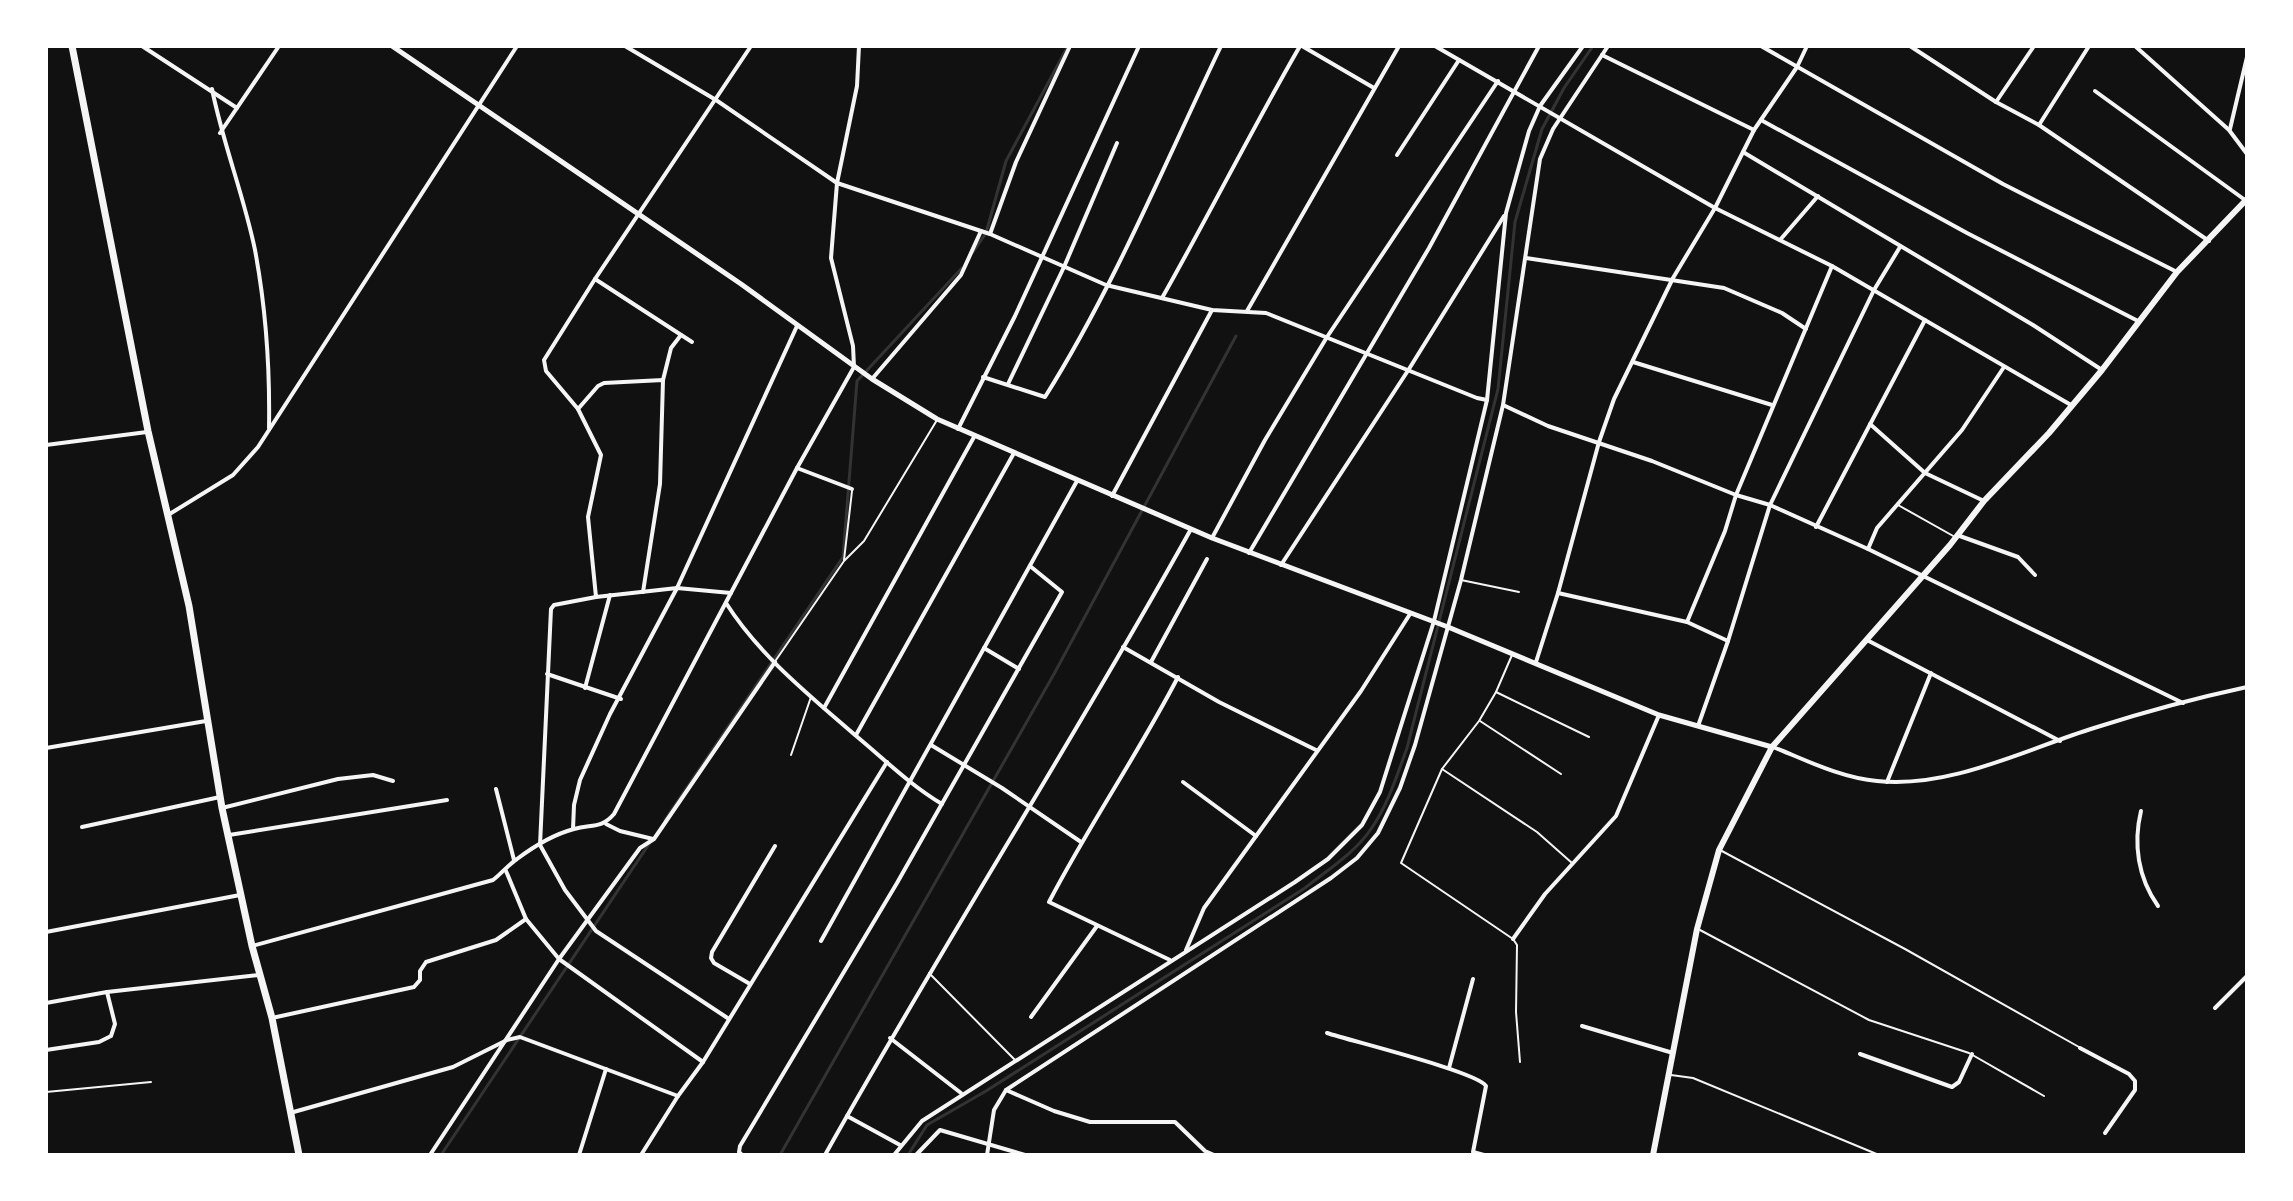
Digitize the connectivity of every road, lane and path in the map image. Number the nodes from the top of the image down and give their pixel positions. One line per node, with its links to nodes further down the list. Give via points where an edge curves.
1 (72, 46): 97 (main road)
2 (142, 46): 30 (street)
3 (279, 46): 37 (street)
4 (392, 46): 35 (street)
5 (517, 46): 35 (street)
6 (625, 46): 33 (street)
7 (751, 46): 33 (street)
8 (859, 46): 48 (street, via 857,86)
9 (1070, 46): 55 (street, via 1016,162)
10 (1139, 46): 59 (street)
11 (1221, 46): 66 (street)
12 (1301, 46): 29 (street); 68 (street)
13 (1399, 46): 29 (street)
14 (1435, 46): 26 (street)
15 (1539, 46): 31 (street)
16 (1583, 46): 36 (street)
17 (1608, 46): 24 (street)
18 (1761, 46): 27 (street)
19 (1807, 46): 27 (street)
20 (1910, 46): 34 (street)
21 (2034, 46): 34 (street)
22 (2089, 46): 40 (street)
23 (2135, 46): 42 (street)
24 (1602, 55): 38 (street); 41 (street)
25 (2247, 57): 42 (street)
26 (1459, 60): 28 (street); 47 (street)
27 (1797, 67): 39 (street); 63 (street, via 2003,184)
28 (1498, 81): 31 (street); 76 (street)
29 (1374, 88): 70 (street)
30 (212, 89): 37 (street); 43 (street)
31 (1513, 90): 36 (street); 78 (street, via 1429,248)
32 (2095, 91): 50 (street)
33 (716, 100): 48 (street); 53 (street)
34 (1996, 102): 40 (street)
35 (479, 104): 53 (street); 95 (street)
36 (1541, 107): 38 (street); 52 (street)
37 (237, 108): 43 (street)
38 (1560, 118): 51 (street); 60 (street, via 1540,159)
39 (1761, 120): 41 (street); 72 (street)
40 (2039, 125): 57 (street)
41 (1754, 130): 45 (street)
42 (2229, 130): 46 (street)
43 (220, 133): 95 (street, via 255,250 270,369)
44 (1117, 143): 62 (street)
45 (1743, 152): 49 (street); 51 (street)
46 (2247, 154)
47 (1397, 155)
48 (837, 183): 54 (street); 80 (street, via 831,258)
49 (1818, 196): 56 (street); 58 (street)
50 (2246, 200): 57 (main road)
51 (1715, 208): 56 (street); 64 (street)
52 (1506, 213): 82 (street); 88 (street)
53 (639, 214): 65 (street); 73 (street)
54 (981, 231): 55 (street); 85 (street, via 961,275)
55 (990, 234): 59 (street)
56 (1780, 240): 61 (street)
57 (2209, 241): 63 (main road)
58 (1900, 247): 67 (street); 83 (street)
59 (1040, 257): 62 (street); 84 (street)
60 (1526, 258): 64 (street); 89 (street)
61 (1832, 266): 67 (street); 74 (street)
62 (1064, 267): 66 (street); 87 (street)
63 (2177, 272): 72 (main road)
64 (1673, 278): 74 (street, via 1724,288); 79 (street)
65 (595, 279): 75 (street); 92 (street, via 544,360 546,371)
66 (1106, 285): 68 (street); 87 (street, via 1045,397)
67 (1874, 290): 71 (street); 110 (street)
68 (1162, 298): 69 (street)
69 (1212, 310): 70 (street); 107 (street)
70 (1247, 311): 76 (street)
71 (1925, 320): 81 (street); 94 (street)
72 (2138, 321): 83 (main road)
73 (797, 326): 80 (street); 125 (street)
74 (1806, 329): 90 (street)
75 (681, 335): 77 (street); 86 (street, via 671,348)
76 (1327, 337): 78 (street); 115 (street)
77 (692, 342)
78 (1366, 352): 82 (street); 117 (street)
79 (1633, 362): 90 (street); 99 (street)
80 (854, 367): 85 (street); 102 (street)
81 (2004, 367): 91 (street); 103 (street)
82 (1409, 369): 88 (street); 120 (street)
83 (2102, 370): 91 (main road)
84 (983, 377): 87 (street); 96 (street)
85 (872, 379): 93 (street)
86 (663, 380): 92 (street, via 604,383); 127 (street, via 660,484)
87 (1008, 384)
88 (1487, 400): 134 (street)
89 (1503, 405): 99 (street); 124 (street)
90 (1773, 405): 106 (street)
91 (2071, 405): 108 (main road)
92 (578, 409): 131 (street, via 601,455 588,517)
93 (937, 419): 96 (street); 119 (lane, via 864,541)
94 (1870, 424): 103 (street); 112 (street)
95 (269, 428): 111 (street, via 233,475)
96 (958, 429): 98 (street)
97 (148, 431): 100 (street); 111 (main road)
98 (974, 437): 101 (street); 155 (street)
99 (1599, 442): 106 (street); 129 (street)
100 (46, 445)
101 (1014, 453): 104 (street); 160 (street)
102 (797, 468): 105 (street); 128 (street)
103 (1925, 473): 108 (street); 109 (street)
104 (1077, 481): 107 (street); 121 (street)
105 (852, 489): 119 (lane)
106 (1736, 495): 110 (street); 135 (street)
107 (1112, 496): 113 (street)
108 (1984, 501): 114 (main road)
109 (1897, 504): 114 (lane); 116 (street)
110 (1770, 505): 112 (street); 138 (street)
111 (168, 515): 157 (main road, via 189,606)
112 (1815, 528): 116 (street)
113 (1191, 529): 115 (street); 139 (street)
114 (1956, 536): 122 (main road); 123 (street, via 2018,557)
115 (1212, 538): 117 (street)
116 (1868, 549): 122 (street)
117 (1249, 553): 120 (street)
118 (1207, 559): 143 (street)
119 (844, 561): 142 (lane)
120 (1281, 565): 133 (street)
121 (1030, 566): 140 (street); 145 (street, via 1062,592)
122 (1921, 575): 137 (main road); 154 (street)
123 (2035, 575)
124 (1461, 580): 126 (lane); 136 (street)
125 (677, 588): 127 (street); 128 (street); 153 (street)
126 (1519, 592)
127 (643, 593): 130 (street)
128 (731, 593): 132 (street)
129 (1558, 593): 135 (street); 144 (street)
130 (610, 595): 131 (street); 150 (street)
131 (596, 597): 147 (street, via 552,607)
132 (726, 603): 142 (street); 183 (street)
133 (1410, 614): 134 (street); 166 (street)
134 (1434, 621): 136 (street); 206 (street, via 1380,792 1362,825 1328,859)
135 (1687, 622): 138 (street)
136 (1448, 627): 141 (street); 236 (street, via 1400,788 1378,833 1357,858)
137 (1865, 639): 146 (street); 164 (main road)
138 (1728, 641): 159 (street)
139 (1123, 647): 143 (street); 180 (street)
140 (984, 648): 145 (street); 163 (street)
141 (1512, 654): 144 (street); 151 (lane)
142 (773, 660): 152 (street); 188 (street)
143 (1151, 662): 148 (street)
144 (1536, 662): 156 (street)
145 (1019, 669): 169 (street)
146 (1931, 673): 162 (street); 175 (street)
147 (547, 674): 150 (street); 190 (street)
148 (1178, 677): 166 (street); 189 (street)
149 (2247, 687): 154 (street)
150 (585, 688): 153 (street)
151 (1496, 692): 158 (lane); 161 (lane)
152 (811, 696): 155 (street); 167 (lane)
153 (621, 699): 185 (street, via 580,780)
154 (2183, 703): 162 (street)
155 (824, 708): 160 (street)
156 (1659, 715): 159 (street); 194 (street, via 1616,816)
157 (206, 721): 165 (street); 177 (main road)
158 (1479, 721): 170 (lane); 171 (lane)
159 (1698, 727): 164 (street)
160 (856, 735): 168 (street)
161 (1589, 737)
162 (2060, 741): 175 (street, via 1928,781)
163 (931, 745): 169 (street); 173 (street)
164 (1772, 747): 175 (street, via 1859,779); 192 (main road)
165 (46, 748)
166 (1316, 750): 187 (street)
167 (791, 755)
168 (887, 762): 173 (street); 213 (street)
169 (964, 765): 179 (street); 180 (street)
170 (1442, 769): 194 (lane, via 1537,832); 203 (lane, via 1401,863)
171 (1561, 774)
172 (393, 781): 181 (street, via 373,775 338,779)
173 (910, 782): 179 (street); 204 (street)
174 (1183, 782): 187 (street)
175 (1887, 782)
176 (496, 789): 193 (street)
177 (220, 797): 181 (main road); 184 (street)
178 (447, 800): 186 (street)
179 (942, 804): 252 (street, via 740,1146)
180 (1029, 806): 189 (street); 209 (street)
181 (222, 808): 186 (main road)
182 (2141, 811): 197 (street, via 2136,835 2140,868)
183 (606, 824): 185 (street); 188 (street)
184 (82, 827)
185 (573, 829): 190 (street)
186 (229, 835): 196 (main road)
187 (1256, 836): 206 (street, via 1204,908)
188 (654, 839): 199 (street, via 640,848)
189 (1081, 842): 200 (street, via 1049,902)
190 (540, 845): 193 (street); 199 (street)
191 (775, 846): 213 (street, via 712,952 714,963)
192 (1719, 850): 201 (main road); 224 (lane)
193 (514, 860): 195 (street)
194 (1573, 863): 203 (street)
195 (506, 871): 198 (street); 205 (street, via 493,880)
196 (240, 895): 202 (street); 205 (main road)
197 (2158, 906)
198 (526, 919): 207 (street); 218 (street, via 496,940 426,962 414,987)
199 (587, 921): 207 (street); 219 (street)
200 (1097, 926): 208 (street); 217 (street)
201 (1697, 929): 226 (main road); 228 (lane, via 1869,1020)
202 (46, 932)
203 (1513, 939): 231 (lane)
204 (821, 941)
205 (252, 946): 210 (main road)
206 (1186, 950): 208 (street)
207 (559, 959): 223 (street); 230 (street)
208 (1170, 960): 229 (street)
209 (929, 972): 222 (street); 229 (lane)
210 (259, 975): 214 (street); 218 (main road)
211 (2247, 976): 216 (street)
212 (1473, 979): 232 (street)
213 (750, 984): 219 (street)
214 (107, 992): 215 (street); 225 (street, via 115,1024 111,1036)
215 (46, 1003)
216 (2215, 1008)
217 (1031, 1017)
218 (272, 1018): 241 (main road)
219 (729, 1019): 230 (street)
220 (1582, 1026): 226 (street)
221 (1327, 1033): 232 (street)
222 (890, 1038): 238 (street); 242 (street)
223 (507, 1040): 233 (street, via 520,1037); 241 (street, via 453,1067); 249 (street)
224 (2080, 1048): 243 (street, via 2135,1081 2135,1090)
225 (46, 1050)
226 (1673, 1053): 234 (main road)
227 (1860, 1054): 228 (street, via 1952,1087)
228 (1972, 1054): 240 (lane)
229 (1015, 1060): 238 (street)
230 (703, 1062): 239 (street)
231 (1520, 1062)
232 (1449, 1068): 247 (street, via 1486,1086)
233 (606, 1069): 239 (street); 250 (street)
234 (1670, 1075): 261 (main road); 262 (lane, via 1693,1078)
235 (151, 1082): 237 (lane)
236 (1006, 1090): 245 (street, via 994,1110); 246 (street, via 1090,1122 1175,1122)
237 (46, 1092)
238 (962, 1093): 244 (street, via 922,1121)
239 (678, 1096): 251 (street)
240 (2044, 1096)
241 (290, 1113): 248 (main road)
242 (847, 1116): 244 (street); 253 (street)
243 (2105, 1133)
244 (900, 1145): 254 (street)
245 (988, 1146): 255 (street, via 940,1130); 256 (street); 257 (street)
246 (1205, 1151): 258 (street); 259 (street)
247 (1473, 1154): 260 (street)
248 (299, 1155)
249 (430, 1155)
250 (579, 1155)
251 (641, 1155)
252 (742, 1155)
253 (825, 1155)
254 (894, 1155)
255 (916, 1155)
256 (987, 1155)
257 (1025, 1155)
258 (1198, 1155)
259 (1214, 1155)
260 (1484, 1155)
261 (1653, 1155)
262 (1879, 1155)

